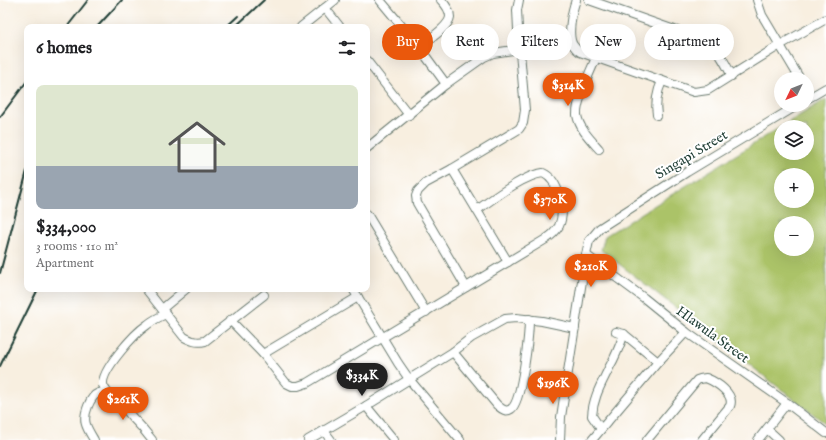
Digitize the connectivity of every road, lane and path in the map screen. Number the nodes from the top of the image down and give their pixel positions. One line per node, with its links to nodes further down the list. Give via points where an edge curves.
1 (335, 0): 8 (street)
2 (380, 0): 12 (street)
3 (441, 0): 14 (street, via 450,16 448,22)
4 (519, 0): 13 (street)
5 (576, 0): 17 (street, via 571,20 571,40)
6 (589, 0): 24 (street, via 711,44)
7 (757, 0): 15 (street, via 762,15)
8 (325, 8): 10 (street); 11 (street)
9 (826, 19): 15 (street)
10 (305, 24)
11 (338, 24)
12 (400, 24)
13 (518, 24)
14 (433, 37)
15 (780, 45): 23 (street); 24 (street)
16 (507, 51): 26 (street, via 489,54)
17 (580, 52)
18 (428, 60): 26 (street)
19 (521, 60): 34 (street, via 523,123 519,129)
20 (595, 60): 33 (street, via 577,114 584,133)
21 (602, 60): 25 (street)
22 (370, 65): 30 (street)
23 (796, 72)
24 (732, 76): 25 (street, via 702,92 694,92)
25 (662, 81): 31 (street, via 656,98)
26 (446, 84): 30 (street)
27 (826, 88): 28 (street)
28 (814, 93)
29 (786, 112): 37 (street, Singapi Street, via 600,228 589,241)
30 (409, 115): 32 (street)
31 (657, 115)
32 (370, 143)
33 (599, 149)
34 (452, 169): 35 (street); 39 (street, via 422,187 418,191 417,199)
35 (477, 210): 38 (street); 38 (street, via 525,179 538,174 547,175 554,183 562,206 559,225 546,239)
36 (370, 219): 46 (street)
37 (586, 255): 49 (street); 50 (street, Hlawula Street)
38 (508, 262): 39 (street)
39 (466, 287): 46 (street)
40 (148, 292): 45 (street)
41 (183, 292): 45 (street)
42 (355, 292): 44 (street)
43 (264, 295): 48 (street)
44 (358, 297): 51 (street); 53 (street)
45 (164, 311): 48 (street, via 184,336 190,341 197,342 205,341); 56 (street, via 126,344 107,371 103,384)
46 (426, 312): 51 (street)
47 (529, 319): 49 (street); 52 (street, via 505,319 471,338); 52 (street, via 518,396 516,404 511,409 503,410 497,405)
48 (230, 320): 53 (street)
49 (576, 328): 69 (street, via 561,417)
50 (686, 332): 54 (street); 57 (street, Hlawula Street)
51 (382, 337): 53 (street, via 307,384 298,386 286,383); 55 (street)
52 (453, 352): 55 (street)
53 (263, 354)
54 (658, 362): 59 (street); 59 (street, via 620,333 610,366 594,402 592,416)
55 (409, 379): 58 (street); 68 (street)
56 (108, 393): 63 (street, via 94,395 86,411 85,422); 64 (street, via 120,402)
57 (787, 403): 60 (street); 62 (street, Hlawula Street)
58 (366, 406): 61 (street); 67 (street)
59 (601, 429): 70 (street)
60 (767, 429): 73 (street); 74 (street)
61 (324, 431): 65 (street); 66 (street)
62 (826, 433)
63 (94, 440)
64 (152, 440)
65 (308, 440)
66 (331, 440)
67 (394, 440)
68 (460, 440)
69 (560, 440)
70 (592, 440)
71 (647, 440): 72 (street, via 697,380 706,378 729,394 732,400)
72 (702, 440)
73 (758, 440)
74 (779, 440)

